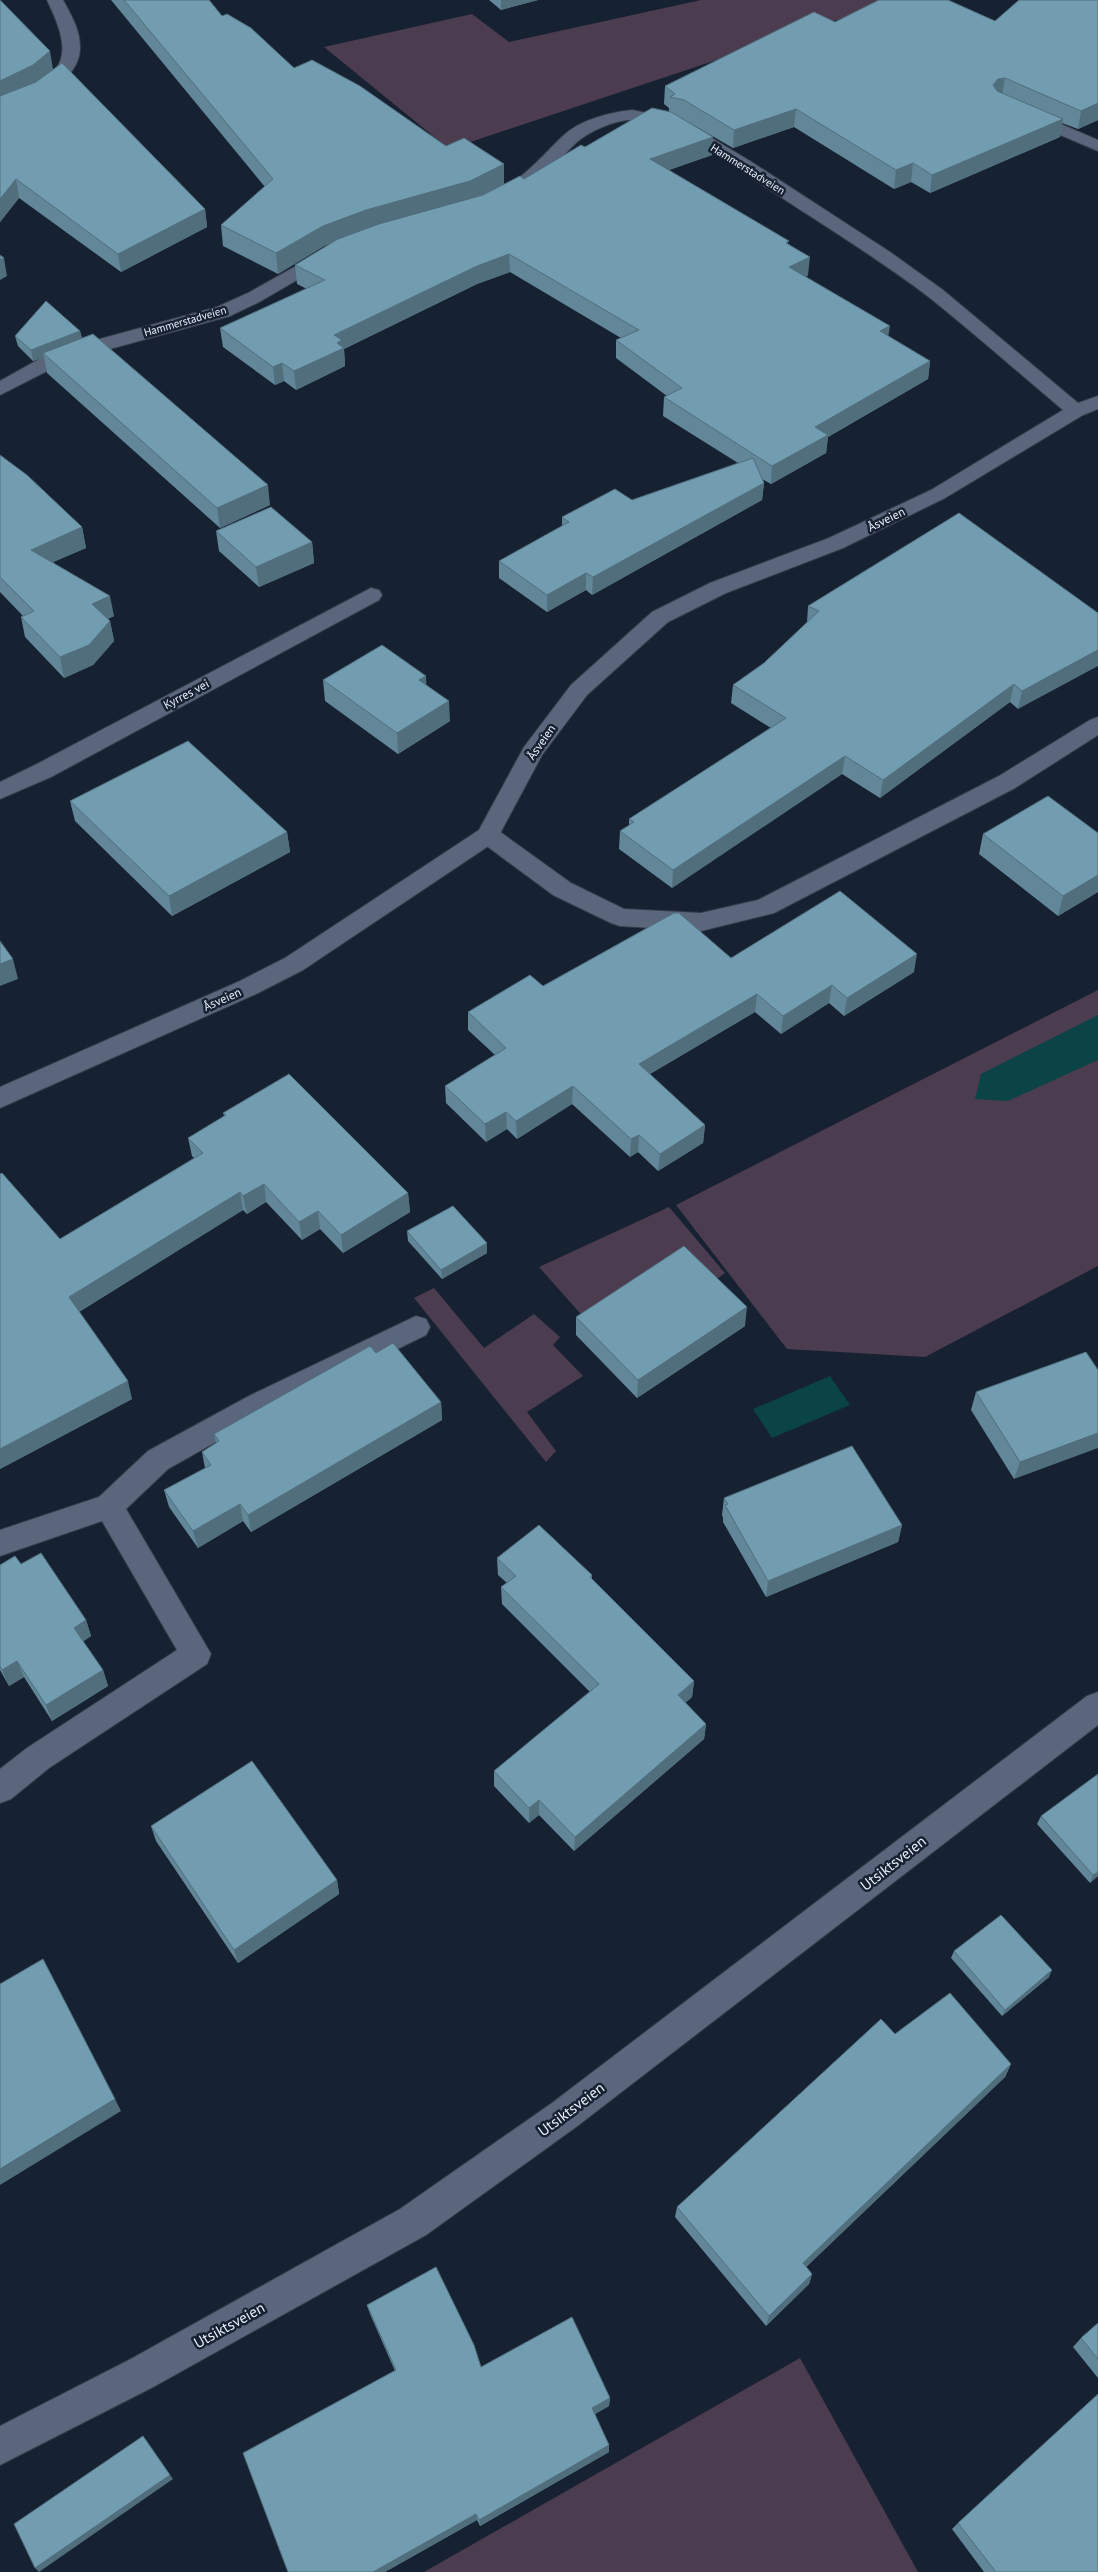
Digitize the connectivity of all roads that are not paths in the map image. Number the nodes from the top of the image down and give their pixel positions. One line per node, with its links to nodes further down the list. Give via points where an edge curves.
1 (55, 0): 3 (street, via 70,33 72,47 63,73 45,88)
2 (1010, 107): 4 (street)
3 (0, 109)
4 (1098, 146)
5 (484, 203): 9 (street, Hammerstadveien, via 522,184 572,137 612,116 640,116 676,124 744,165 936,294)
6 (340, 249): 7 (street, Hammerstadveien, via 256,298 208,316 106,342 60,358)
7 (0, 389)
8 (1098, 402): 9 (street, Åsveien)
9 (1076, 411): 13 (street, Åsveien, via 938,494 836,543 718,588 660,617 579,690 532,752)
10 (370, 595): 12 (street, Kyrres vei)
11 (1098, 725): 13 (street, via 1007,782 765,907 701,922 620,918 562,889)
12 (0, 791)
13 (488, 835): 14 (street, Åsveien, via 294,964)
14 (0, 1098)
15 (416, 1327): 16 (street, via 259,1404 158,1460)
16 (109, 1506): 17 (street); 19 (street, via 196,1654 38,1758)
17 (0, 1543)
18 (1098, 1706): 20 (street, Utsiktsveien, via 564,2115 413,2222 142,2373)
19 (0, 1788)
20 (0, 2446)

